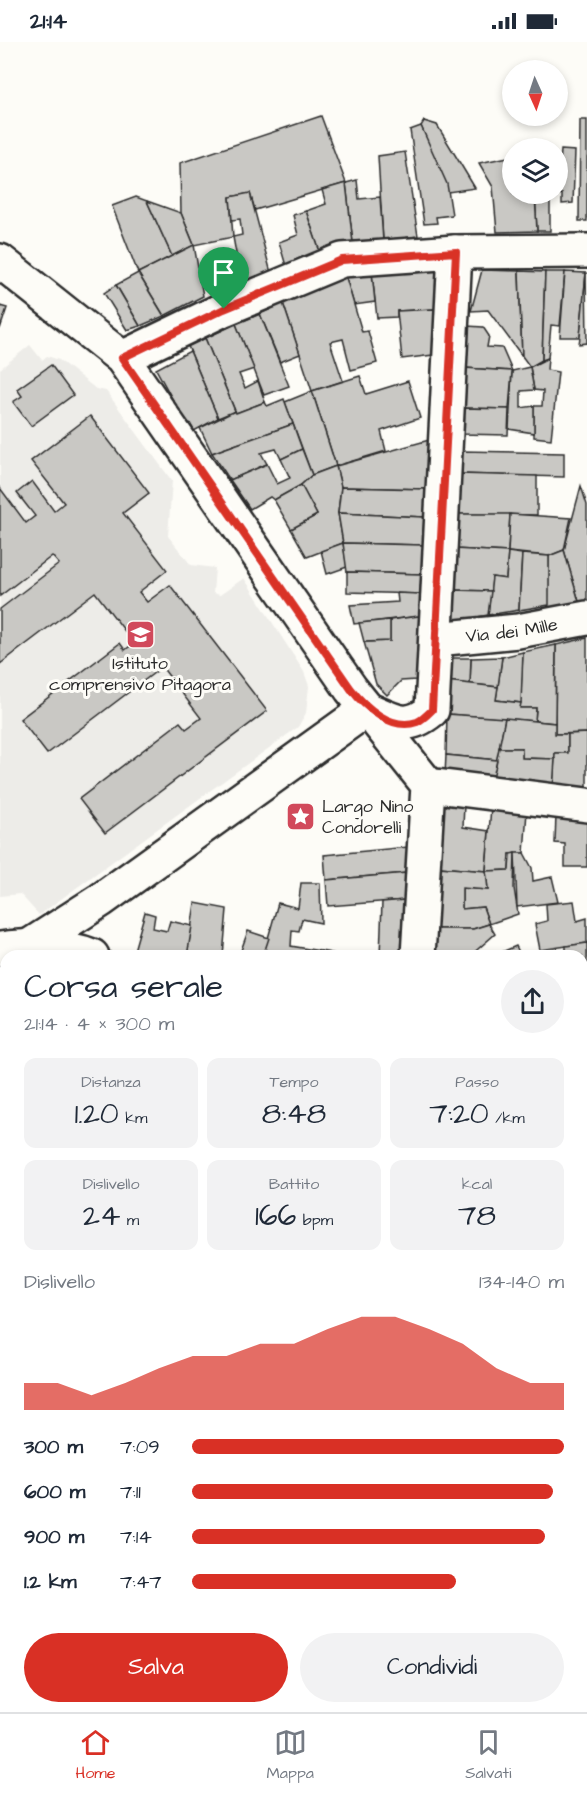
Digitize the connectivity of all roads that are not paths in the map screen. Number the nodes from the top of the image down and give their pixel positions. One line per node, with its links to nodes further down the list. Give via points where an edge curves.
1 (587, 251): 2 (street)
2 (456, 252): 4 (street, via 342,260 224,309); 6 (street)
3 (0, 261): 4 (street)
4 (122, 358): 7 (street)
5 (587, 618): 6 (street, Via dei Mille, via 518,631)
6 (436, 639): 7 (street, via 432,710 417,722 399,723)
7 (367, 709): 8 (street); 10 (street)
8 (428, 785): 9 (street); 13 (street)
9 (587, 805)
10 (101, 900): 11 (street); 12 (street)
11 (20, 950)
12 (86, 950)
13 (418, 950)

